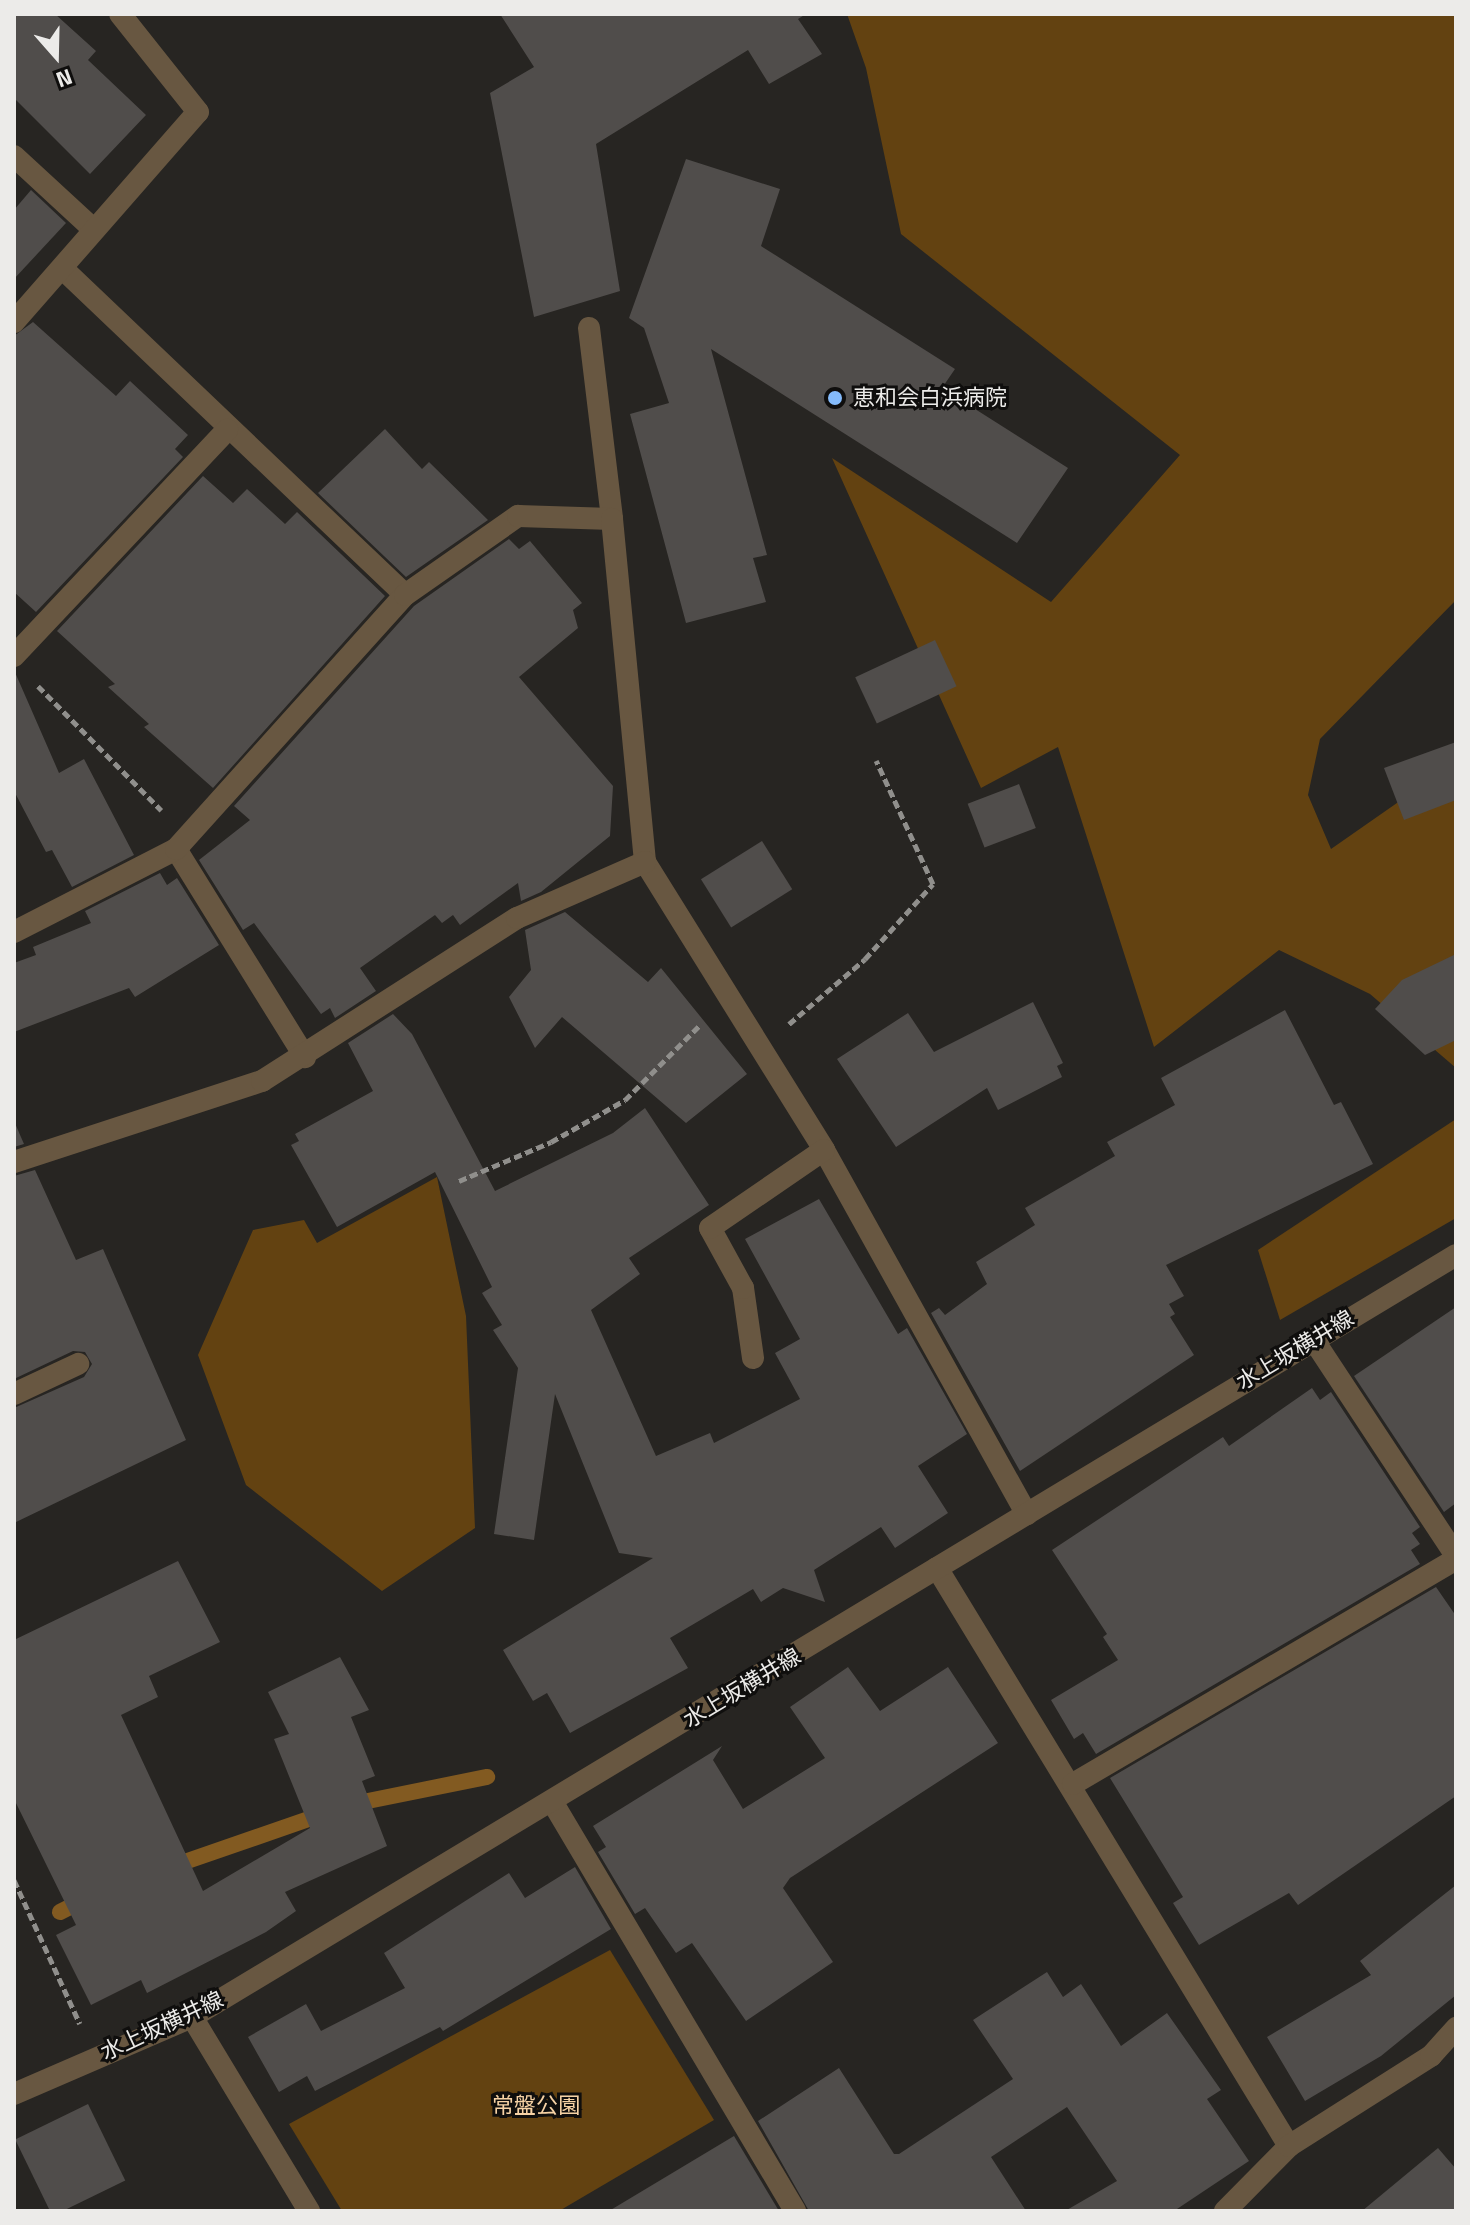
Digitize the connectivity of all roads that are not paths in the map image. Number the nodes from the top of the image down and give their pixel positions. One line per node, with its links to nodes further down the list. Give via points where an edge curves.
1 (120, 14): 3 (street, via 198,112)
2 (14, 156): 3 (street)
3 (92, 228): 4 (street)
4 (63, 269): 5 (street); 7 (street)
5 (14, 322)
6 (589, 328): 8 (street)
7 (227, 430): 9 (street); 10 (street)
8 (612, 519): 9 (street, via 518,516); 12 (street)
9 (405, 595): 11 (street)
10 (14, 656)
11 (176, 849): 13 (street); 14 (street)
12 (645, 862): 14 (street, via 517,918); 15 (street)
13 (14, 932)
14 (305, 1057): 16 (street, via 262,1081)
15 (824, 1150): 19 (street, via 710,1228 743,1288); 22 (street)
16 (14, 1162)
17 (1456, 1255): 18 (street, 水上坂横井線)
18 (1313, 1339): 22 (street, 水上坂横井線); 23 (street)
19 (753, 1358)
20 (78, 1364): 21 (street)
21 (14, 1394)
22 (1027, 1514): 24 (street, 水上坂横井線)
23 (1456, 1558): 25 (street)
24 (937, 1568): 25 (street); 26 (street, 水上坂横井線)
25 (1073, 1784): 30 (street)
26 (553, 1803): 27 (street, 水上坂横井線); 32 (street)
27 (192, 2017): 29 (street, 水上坂横井線); 31 (street)
28 (1456, 2028): 30 (street, via 1431,2056)
29 (14, 2094)
30 (1289, 2146): 33 (street)
31 (309, 2211)
32 (795, 2211)
33 (1225, 2211)

